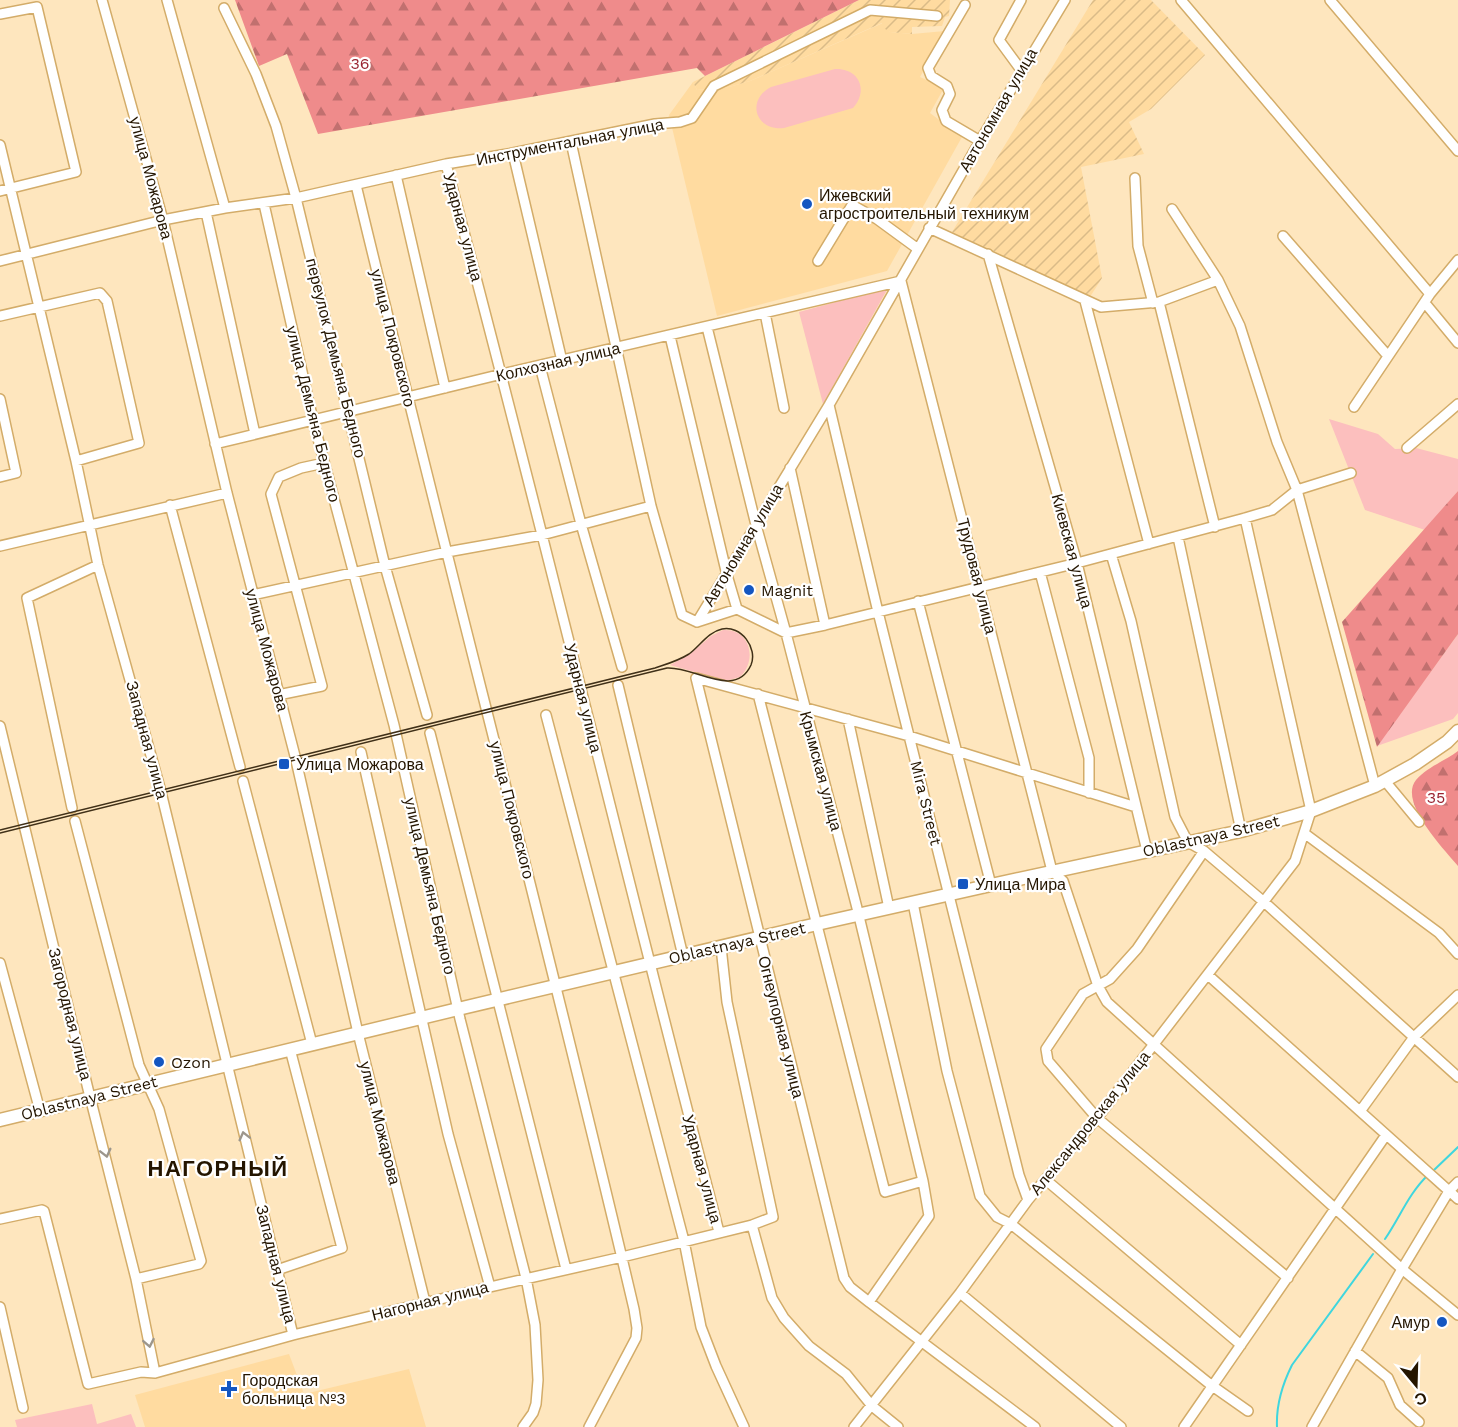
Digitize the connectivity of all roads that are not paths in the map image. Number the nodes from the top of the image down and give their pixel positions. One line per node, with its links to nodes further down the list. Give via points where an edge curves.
1 (102, 0): 27 (street, улица Можарова)
2 (167, 0): 24 (street)
3 (1021, 0): 11 (street, via 999,40)
4 (1065, 0): 11 (street, Автономная улица)
5 (1181, 0): 38 (street)
6 (1330, 0): 15 (street)
7 (965, 5): 12 (street, via 928,68 950,94 942,110 946,120)
8 (224, 8): 22 (street, переулок Демьяна Бедного, via 276,126)
9 (0, 14): 21 (street, via 37,7 76,172)
10 (937, 16): 13 (street, Инструментальная улица, via 870,10 714,86 692,118)
11 (1022, 70): 12 (street, Автономная улица)
12 (980, 141): 28 (street, Автономная улица)
13 (572, 142): 16 (street, Инструментальная улица); 48 (street)
14 (0, 145): 21 (street, Западная улица)
15 (1458, 151)
16 (513, 153): 17 (street, Инструментальная улица); 50 (street)
17 (446, 164): 18 (street, Инструментальная улица); 52 (street, Ударная улица)
18 (396, 175): 20 (street, Инструментальная улица); 53 (street)
19 (1135, 178): 40 (street, via 1138,246)
20 (356, 185): 22 (street, Инструментальная улица); 54 (street, улица Покровского)
21 (5, 190): 31 (street, Западная улица)
22 (296, 198): 23 (street, Инструментальная улица); 60 (street, переулок Демьяна Бедного)
23 (264, 204): 24 (street, Инструментальная улица); 61 (street, улица Демьяна Бедного)
24 (225, 208): 26 (street, Инструментальная улица)
25 (1172, 209): 36 (street)
26 (206, 212): 27 (street, Инструментальная улица); 62 (street)
27 (164, 220): 31 (street, Инструментальная улица); 63 (street, улица Можарова)
28 (929, 228): 30 (street, Автономная улица); 32 (street)
29 (1283, 236): 49 (street)
30 (918, 249): 35 (street, via 852,205); 37 (street, Автономная улица)
31 (27, 254): 34 (street, Инструментальная улица); 42 (street, Западная улица)
32 (988, 254): 39 (street); 85 (street, Киевская улица)
33 (1458, 260): 38 (street)
34 (0, 261)
35 (818, 261)
36 (1218, 279): 40 (street); 70 (street, via 1240,326 1277,442)
37 (901, 281): 43 (street, Колхозная улица); 57 (street, Автономная улица); 92 (street, Трудовая улица)
38 (1430, 294): 41 (street)
39 (1085, 301): 40 (street, via 1101,307); 81 (street)
40 (1156, 303): 78 (street)
41 (1425, 303): 47 (street); 49 (street)
42 (39, 306): 44 (street); 65 (street, Западная улица); 65 (street, via 100,293 109,306 139,443)
43 (765, 313): 45 (street, Колхозная улица); 59 (street)
44 (0, 316)
45 (707, 327): 46 (street, Колхозная улица); 77 (street, Крымская улица)
46 (670, 336): 48 (street, Колхозная улица); 90 (street)
47 (1458, 343)
48 (618, 348): 50 (street, Колхозная улица); 73 (street)
49 (1388, 356): 58 (street)
50 (562, 361): 51 (street, Колхозная улица)
51 (540, 366): 52 (street, Колхозная улица); 75 (street)
52 (502, 374): 53 (street, Колхозная улица); 79 (street, Ударная улица)
53 (445, 388): 54 (street, Колхозная улица)
54 (407, 397): 60 (street, Колхозная улица); 83 (street, улица Покровского)
55 (0, 399): 69 (street, via 16,473)
56 (1458, 404): 64 (street)
57 (829, 405): 67 (street, Автономная улица); 96 (street, Mira Street)
58 (1354, 407)
59 (784, 408)
60 (349, 411): 61 (street, Колхозная улица); 87 (street, переулок Демьяна Бедного)
61 (313, 420): 62 (street, Колхозная улица); 66 (street, улица Демьяна Бедного)
62 (255, 434): 63 (street, Колхозная улица)
63 (215, 444): 71 (street, улица Можарова)
64 (1407, 448)
65 (76, 461): 76 (street, Западная улица)
66 (324, 463): 89 (street, улица Демьяна Бедного); 91 (street, via 279,477 271,494)
67 (790, 468): 77 (street, Автономная улица); 98 (street)
68 (1351, 473): 70 (street)
69 (0, 477)
70 (1298, 490): 74 (street, via 1272,510); 117 (street)
71 (226, 492): 72 (street); 93 (street, улица Можарова)
72 (171, 505): 76 (street); 114 (street)
73 (651, 506): 75 (street); 97 (street, via 682,615)
74 (1245, 518): 78 (street); 121 (street)
75 (581, 524): 79 (street); 100 (street)
76 (89, 525): 82 (street); 86 (street, Западная улица)
77 (756, 525): 90 (street, Автономная улица); 99 (street, Крымская улица)
78 (1215, 527): 80 (street)
79 (542, 535): 83 (street); 142 (street, Ударная улица)
80 (1178, 537): 81 (street); 124 (street)
81 (1149, 544): 84 (street)
82 (0, 546)
83 (447, 552): 87 (street); 146 (street, улица Покровского)
84 (1111, 554): 85 (street); 126 (street, via 1131,621 1175,818)
85 (1077, 563): 88 (street); 119 (street, Киевская улица)
86 (98, 565): 120 (street, via 27,598); 156 (street, Западная улица, via 160,788)
87 (385, 566): 89 (street); 105 (street, переулок Демьяна Бедного)
88 (1040, 572): 92 (street); 118 (street, via 1089,758)
89 (354, 574): 91 (street); 149 (street, улица Демьяна Бедного, via 394,725)
90 (727, 575): 95 (street); 97 (street, Автономная улица)
91 (295, 585): 93 (street); 103 (street, via 322,686)
92 (980, 585): 94 (street); 115 (street, Трудовая улица)
93 (252, 595): 103 (street, улица Можарова)
94 (918, 601): 96 (street); 113 (street)
95 (737, 609): 97 (street, Автономная улица); 99 (street, Автономная улица)
96 (878, 612): 98 (street); 111 (street, Mira Street)
97 (697, 622)
98 (825, 625): 99 (street)
99 (786, 633): 104 (street, Крымская улица)
100 (622, 667)
101 (618, 685): 140 (street)
102 (758, 694): 104 (street); 136 (street); 137 (street, Огнеупорная улица, via 696,678)
103 (278, 695): 151 (street, улица Можарова)
104 (805, 707): 107 (street); 135 (street, Крымская улица)
105 (427, 715)
106 (546, 716): 143 (street)
107 (848, 718): 111 (street); 134 (street)
108 (0, 726): 159 (street, Загородная улица)
109 (1458, 731): 117 (main road, Oblastnaya Street, via 1415,764)
110 (430, 733): 148 (street)
111 (909, 736): 113 (street); 131 (street, Mira Street)
112 (361, 752): 150 (street)
113 (957, 753): 115 (street); 130 (street)
114 (240, 767)
115 (1028, 775): 118 (street); 129 (street, Трудовая улица)
116 (243, 781): 153 (street)
117 (1380, 783): 121 (main road, Oblastnaya Street); 123 (street)
118 (1089, 792): 119 (street)
119 (1136, 807): 127 (street, Киевская улица)
120 (72, 808)
121 (1311, 811): 124 (main road, Oblastnaya Street); 125 (street, Александровская улица)
122 (75, 821): 158 (street)
123 (1419, 822)
124 (1240, 831): 126 (main road, Oblastnaya Street)
125 (1304, 833): 132 (street, Александровская улица, via 1295,861); 139 (street, via 1439,933)
126 (1188, 842): 127 (main road, Oblastnaya Street); 128 (street)
127 (1147, 851): 129 (main road, Oblastnaya Street)
128 (1204, 851): 132 (street); 145 (street, via 1137,949 1110,979)
129 (1052, 872): 130 (main road, Oblastnaya Street); 145 (street, Трудовая улица, via 1063,881)
130 (991, 885): 131 (main road, Oblastnaya Street)
131 (949, 894): 133 (main road, Oblastnaya Street); 170 (street, Mira Street)
132 (1264, 902): 144 (street, Александровская улица); 152 (street)
133 (913, 903): 134 (main road, Oblastnaya Street); 174 (street, via 947,1071 980,1196 997,1217)
134 (889, 908): 135 (main road, Oblastnaya Street)
135 (858, 915): 136 (main road, Oblastnaya Street); 166 (street, Крымская улица)
136 (818, 924): 137 (main road, Oblastnaya Street); 166 (street, via 885,1192)
137 (760, 939): 138 (main road, Oblastnaya Street); 187 (street, Огнеупорная улица, via 842,1273 850,1287)
138 (721, 947): 140 (main road, Oblastnaya Street); 173 (street, Нагорная улица, via 727,1002 773,1217)
139 (1458, 954)
140 (683, 956): 142 (main road, Oblastnaya Street)
141 (0, 963): 161 (street)
142 (649, 964): 143 (main road, Oblastnaya Street); 175 (street, Ударная улица)
143 (613, 973): 146 (main road, Oblastnaya Street); 176 (street)
144 (1208, 975): 154 (street, Александровская улица); 160 (street)
145 (1098, 986): 154 (street, Трудовая улица, via 1107,1002); 162 (street, via 1083,994 1046,1049 1048,1061)
146 (555, 987): 148 (main road, Oblastnaya Street); 177 (street, улица Покровского)
147 (1458, 995): 152 (street)
148 (497, 1000): 149 (main road, Oblastnaya Street); 178 (street)
149 (458, 1009): 150 (main road, Oblastnaya Street); 181 (street, улица Демьяна Бедного)
150 (423, 1018): 151 (main road, Oblastnaya Street); 184 (street, via 448,1134)
151 (358, 1033): 153 (main road, Oblastnaya Street); 186 (street, улица Можарова)
152 (1414, 1037): 157 (street); 160 (street)
153 (312, 1044): 155 (main road, Oblastnaya Street)
154 (1154, 1044): 162 (street, Александровская улица); 171 (street, Трудовая улица)
155 (290, 1049): 156 (main road, Oblastnaya Street); 180 (street, via 342,1248)
156 (226, 1065): 158 (main road, Oblastnaya Street); 180 (street, Западная улица, one-way to 156)
157 (1458, 1077)
158 (147, 1084): 159 (main road, Oblastnaya Street); 183 (street, via 159,1109 201,1261)
159 (90, 1097): 161 (main road, Oblastnaya Street); 183 (street, Загородная улица, one-way to 183)
160 (1361, 1110): 164 (street)
161 (40, 1111): 163 (main road, Oblastnaya Street)
162 (1096, 1118): 165 (street, Александровская улица); 182 (street)
163 (0, 1120)
164 (1386, 1135): 168 (street); 171 (street)
165 (1046, 1180): 170 (street, Александровская улица); 192 (street)
166 (923, 1181): 187 (street, Крымская улица, via 929,1216)
167 (1458, 1182): 168 (street)
168 (1449, 1191): 169 (street); 179 (street)
169 (1458, 1199)
170 (1028, 1200): 174 (street, Александровская улица)
171 (1335, 1209): 179 (street, Трудовая улица); 182 (street)
172 (0, 1219): 194 (street, Нагорная улица, via 44,1211 88,1384 141,1372)
173 (752, 1224): 175 (street, Нагорная улица); 196 (street, via 772,1298 784,1318 809,1346 846,1374)
174 (1011, 1224): 185 (street, Александровская улица); 195 (street)
175 (718, 1232): 176 (street, Нагорная улица)
176 (684, 1241): 177 (street, Нагорная улица); 202 (street, via 701,1327)
177 (622, 1257): 178 (street, Нагорная улица); 201 (street, улица Покровского, via 636,1338)
178 (566, 1269): 181 (street, Нагорная улица)
179 (1402, 1269): 189 (street, Трудовая улица); 193 (street)
180 (277, 1270): 190 (street, Западная улица)
181 (526, 1278): 184 (street, Нагорная улица); 200 (street, улица Демьяна Бедного, via 535,1325 538,1380 536,1404)
182 (1288, 1278): 192 (street)
183 (136, 1279): 194 (street, Загородная улица, one-way to 194)
184 (490, 1287): 186 (street, Нагорная улица)
185 (960, 1293): 191 (street, Александровская улица); 206 (street)
186 (425, 1302): 190 (street, Нагорная улица)
187 (869, 1302): 191 (street, Огнеупорная улица)
188 (0, 1307): 197 (street)
189 (1458, 1315)
190 (293, 1335): 194 (street, Нагорная улица)
191 (921, 1342): 196 (street, Александровская улица); 205 (street, Огнеупорная улица)
192 (1241, 1345): 195 (street)
193 (1355, 1351): 199 (street, via 1388,1378 1400,1405); 208 (street)
194 (155, 1373)
195 (1211, 1385): 198 (street); 207 (street)
196 (872, 1406): 203 (street, Александровская улица); 204 (street)
197 (23, 1408)
198 (1248, 1411)
199 (1419, 1422)
200 (523, 1427)
201 (589, 1427)
202 (744, 1427)
203 (854, 1427)
204 (898, 1427)
205 (1035, 1427)
206 (1121, 1427)
207 (1184, 1427)
208 (1312, 1427)

